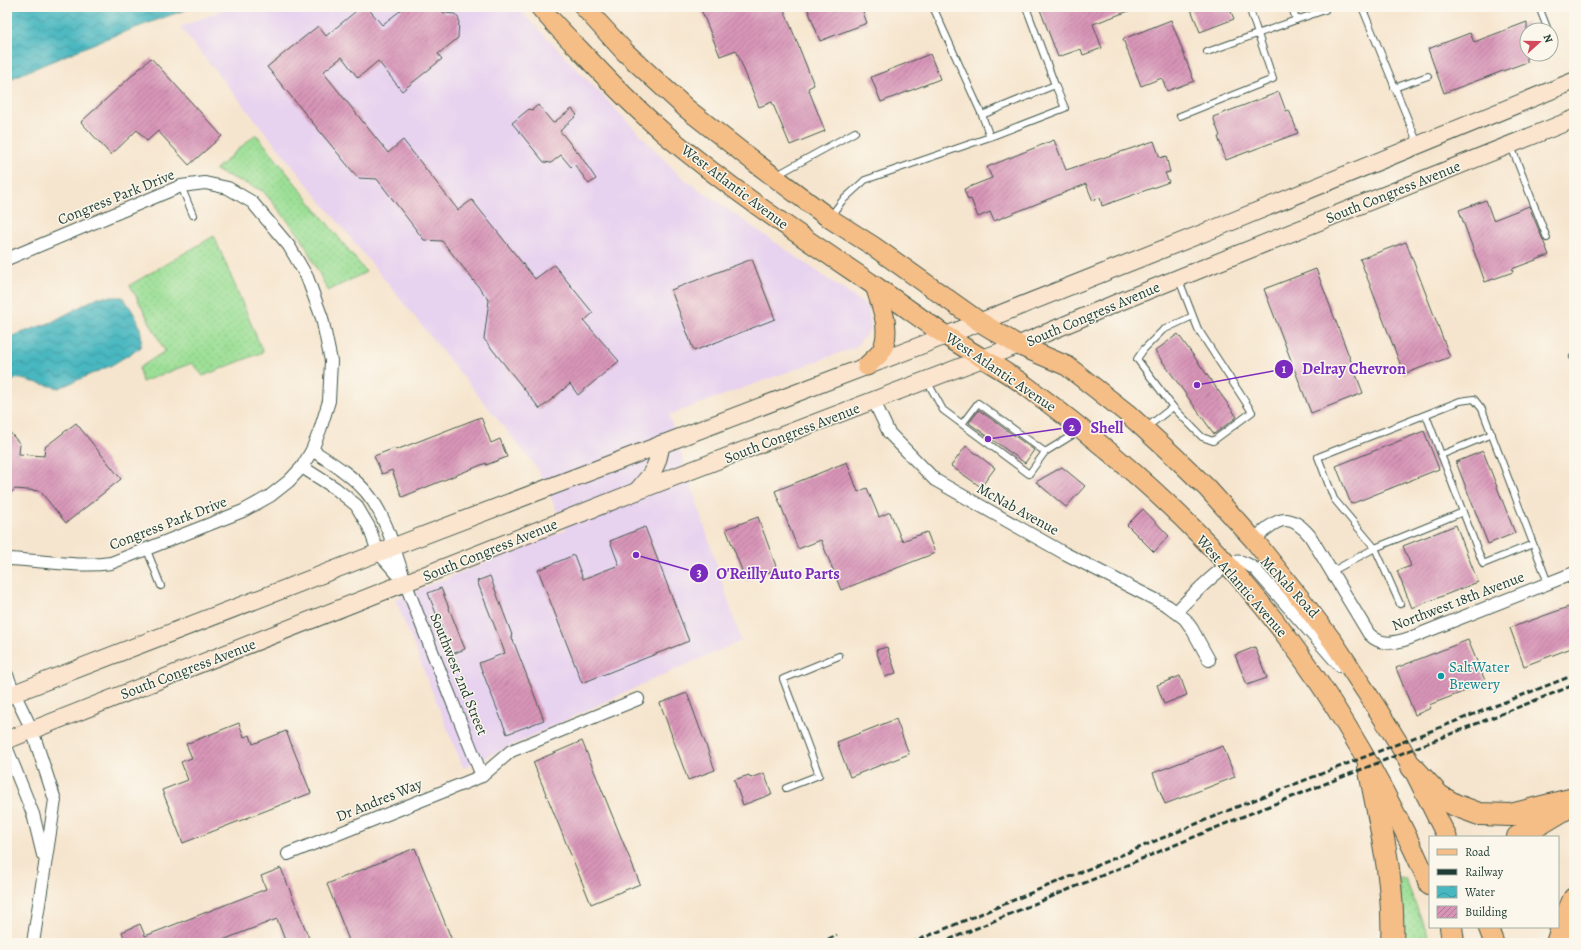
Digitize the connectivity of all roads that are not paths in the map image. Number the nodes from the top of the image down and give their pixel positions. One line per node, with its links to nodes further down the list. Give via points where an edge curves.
1 (584, 7): 25 (main road, West Atlantic Avenue, via 625,52 687,109)
2 (933, 7): 18 (lane)
3 (1026, 7): 16 (lane)
4 (1249, 7): 12 (lane)
5 (1292, 7): 10 (lane)
6 (1324, 7): 10 (lane, via 1325,10)
7 (1362, 7): 17 (lane)
8 (1539, 7): 11 (lane)
9 (545, 9): 32 (main road, West Atlantic Avenue, via 603,75 665,133 781,223)
10 (1296, 20): 12 (lane)
11 (1545, 22)
12 (1258, 34): 13 (lane); 19 (lane, via 1273,79)
13 (1207, 52)
14 (1428, 76): 17 (lane)
15 (1574, 81): 23 (main road)
16 (1055, 85): 18 (lane); 22 (lane, via 1065,108)
17 (1394, 88): 23 (lane)
18 (982, 115): 22 (lane)
19 (1180, 116)
20 (1574, 119): 24 (main road, South Congress Avenue)
21 (855, 132): 25 (lane)
22 (990, 137): 28 (lane, via 865,180 842,201)
23 (1418, 144): 34 (main road)
24 (1510, 145): 29 (lane); 31 (main road, South Congress Avenue)
25 (774, 177): 28 (main road, West Atlantic Avenue)
26 (181, 186): 27 (lane); 30 (street, Congress Park Drive); 48 (street, Congress Park Drive, via 206,183 228,188 252,202 289,246 307,277 322,318 331,361 329,401)
27 (193, 215)
28 (829, 218): 34 (main road, West Atlantic Avenue)
29 (1547, 238)
30 (7, 259)
31 (1179, 278): 33 (lane); 36 (main road, South Congress Avenue)
32 (875, 286): 35 (main road, West Atlantic Avenue); 38 (main road, via 884,313 886,334 882,350)
33 (1193, 316): 41 (lane, via 1163,330 1137,359); 41 (lane, via 1198,329 1252,412 1213,441 1202,437)
34 (980, 322): 35 (main road); 36 (main road, West Atlantic Avenue)
35 (946, 335): 37 (main road, West Atlantic Avenue); 38 (main road)
36 (1018, 345): 37 (main road, South Congress Avenue); 44 (main road, West Atlantic Avenue, via 1067,366)
37 (984, 359): 39 (main road, South Congress Avenue); 45 (main road, West Atlantic Avenue, via 1024,385)
38 (867, 366): 47 (main road)
39 (927, 381): 40 (main road, South Congress Avenue); 43 (lane, via 944,410)
40 (874, 401): 52 (main road, South Congress Avenue); 67 (street, McNab Avenue, via 889,433 935,480 1052,547)
41 (1173, 408): 44 (lane)
42 (1426, 415): 46 (lane, via 1460,401 1474,399 1482,409); 50 (lane); 56 (lane, via 1318,457 1334,499)
43 (962, 424): 49 (lane, via 978,403 991,416); 49 (lane, via 995,444 1029,474)
44 (1144, 428): 54 (main road, West Atlantic Avenue, via 1207,488)
45 (1081, 429): 49 (lane); 60 (main road, West Atlantic Avenue, via 1143,480)
46 (1492, 434): 50 (lane); 55 (lane)
47 (661, 444): 52 (main road, via 659,459 651,475); 57 (main road)
48 (312, 450): 51 (street, Congress Park Drive); 57 (street, via 346,473 367,494 386,528)
49 (1045, 452)
50 (1441, 455): 53 (lane)
51 (302, 466): 57 (street, via 356,505); 58 (street, Congress Park Drive, via 289,481 270,496 243,511)
52 (635, 492): 63 (main road, South Congress Avenue)
53 (1463, 512): 55 (lane, via 1483,564); 56 (lane)
54 (1254, 540): 61 (street, Northwest 18th Avenue, via 1279,520 1290,520 1310,536); 73 (main road, West Atlantic Avenue, via 1315,618)
55 (1533, 544): 64 (lane)
56 (1375, 548): 61 (lane); 66 (lane)
57 (385, 549): 63 (street, Southwest 2nd Street); 71 (main road)
58 (147, 550): 59 (street, Congress Park Drive, via 100,565); 65 (lane)
59 (7, 559)
60 (1228, 565): 67 (street); 73 (street, McNab Road, via 1236,561 1243,562 1255,569); 77 (main road, West Atlantic Avenue, via 1291,644)
61 (1331, 572): 64 (street, Northwest 18th Avenue, via 1369,634 1386,644 1410,638)
62 (1574, 573): 64 (street, Northwest 18th Avenue)
63 (406, 584): 74 (main road, South Congress Avenue); 79 (street, Southwest 2nd Street)
64 (1548, 584)
65 (161, 586)
66 (1400, 604)
67 (1176, 612): 69 (street, via 1192,629)
68 (839, 656): 80 (lane, via 783,678 819,775)
69 (1208, 660)
70 (7, 675): 71 (street)
71 (10, 695): 74 (street)
72 (638, 699): 79 (street, Dr Andres Way, via 511,751)
73 (1376, 707): 78 (main road, West Atlantic Avenue)
74 (32, 730): 75 (main road, South Congress Avenue); 86 (street, via 55,800)
75 (7, 740)
76 (7, 749): 86 (street, via 33,814)
77 (1369, 766): 87 (main road, West Atlantic Avenue, via 1410,841); 91 (highway, via 1391,888)
78 (1412, 767): 81 (highway, via 1439,796 1455,806 1479,814 1511,816); 83 (main road, West Atlantic Avenue)
79 (482, 776): 85 (street, Dr Andres Way)
80 (786, 788)
81 (1574, 799)
82 (1574, 803): 84 (highway)
83 (1446, 836)
84 (1520, 836)
85 (288, 854)
86 (45, 860): 90 (street)
87 (1429, 884)
88 (1574, 899): 93 (highway)
89 (1488, 928): 92 (main road)
90 (33, 943)
91 (1392, 943)
92 (1494, 943)
93 (1557, 943)

